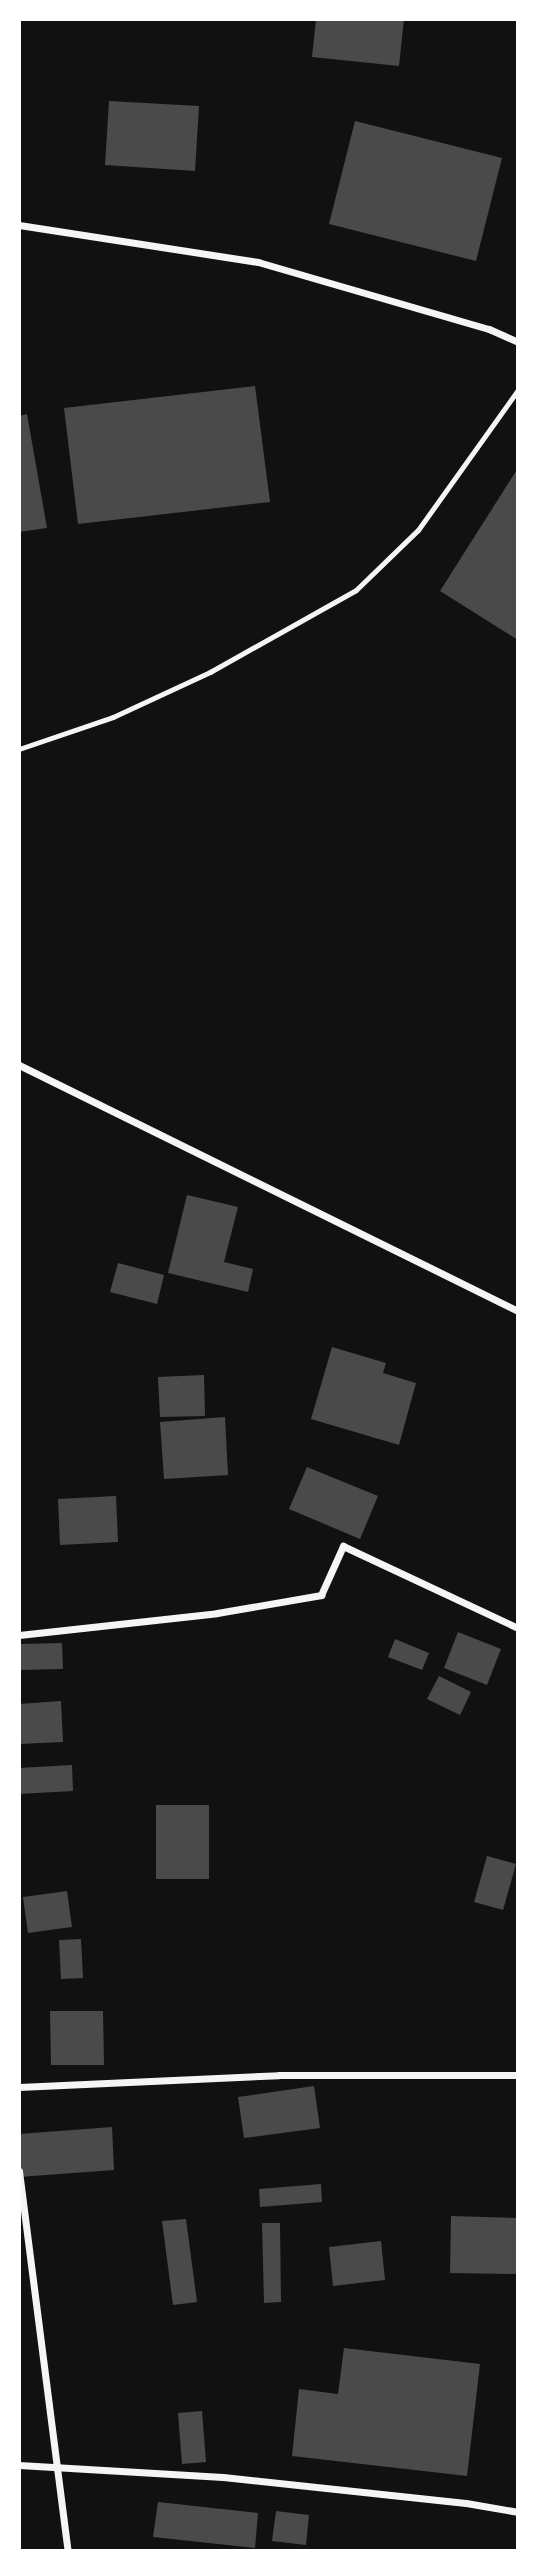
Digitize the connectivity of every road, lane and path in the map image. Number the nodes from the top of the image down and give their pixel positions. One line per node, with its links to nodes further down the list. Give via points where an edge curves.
1 (19, 225): 2 (street, via 258,262 489,329)
2 (518, 342)
3 (518, 390): 4 (lane, via 418,530 356,590 210,672 113,717)
4 (19, 749)
5 (19, 1065): 6 (street)
6 (518, 1311)
7 (518, 1628): 8 (street, via 343,1546 321,1595 217,1613)
8 (19, 1635)
9 (518, 2075): 10 (street, via 279,2075)
10 (19, 2087)
11 (19, 2171): 13 (street)
12 (19, 2465): 13 (street)
13 (57, 2466): 14 (street, via 223,2477); 15 (street)
14 (518, 2512)
15 (68, 2551)

